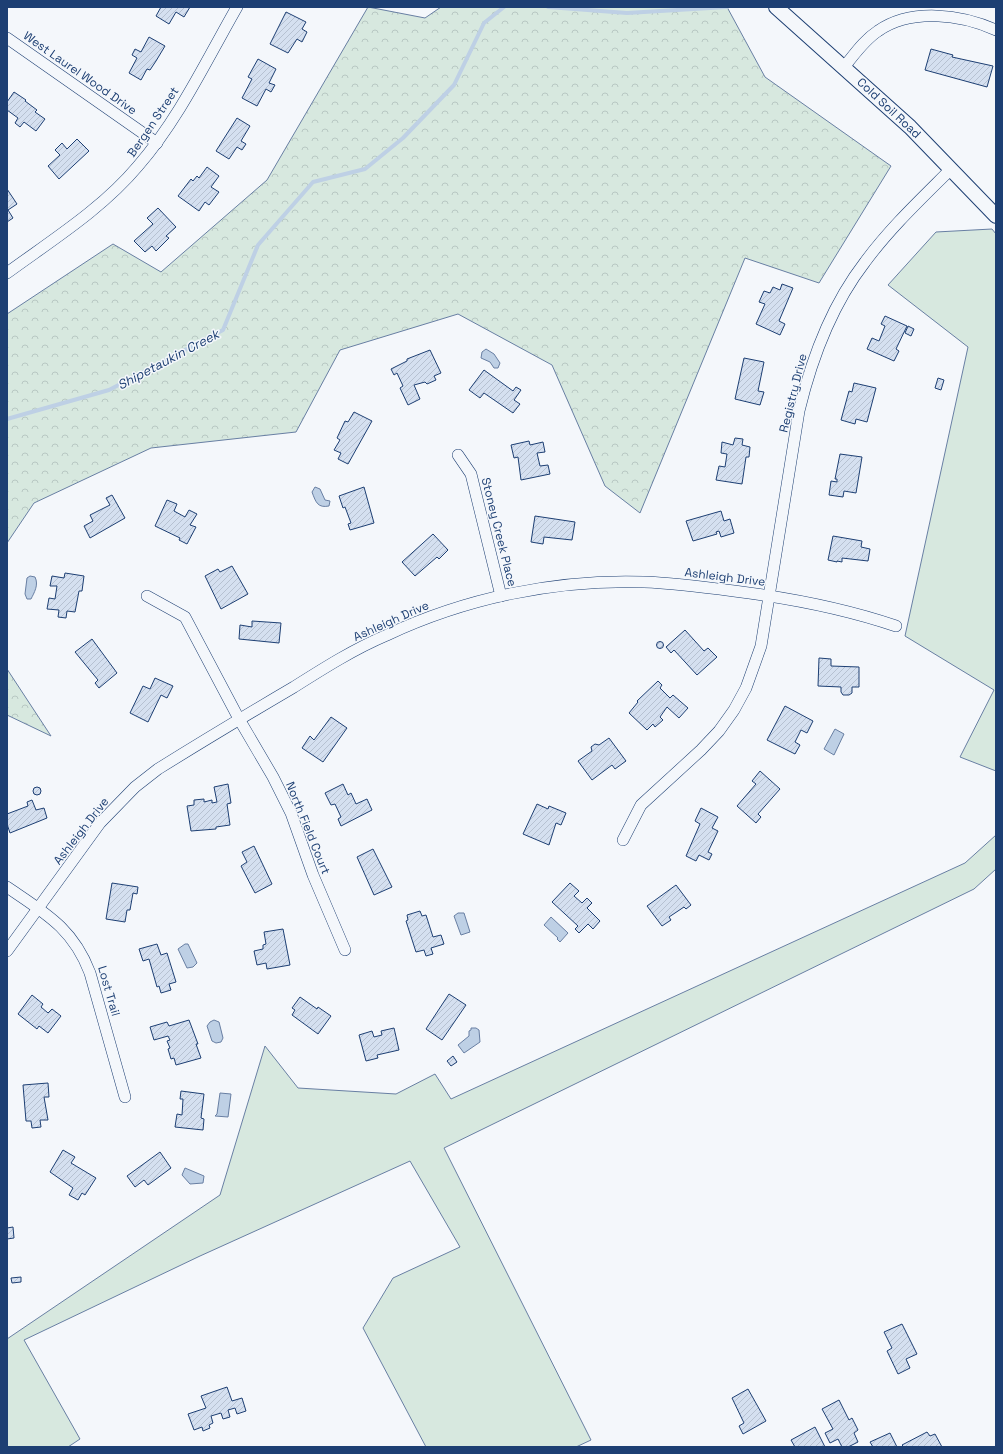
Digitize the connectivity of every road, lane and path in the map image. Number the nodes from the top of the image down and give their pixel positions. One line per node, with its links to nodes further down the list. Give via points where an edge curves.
1 (237, 7): 6 (street, Bergen Street)
2 (776, 7): 5 (street, Cold Soil Road)
3 (996, 30): 5 (street, via 960,19 921,16 905,18 876,31)
4 (7, 38): 6 (street, West Laurel Wood Drive)
5 (844, 67): 7 (street, Cold Soil Road)
6 (157, 143): 9 (street, Bergen Street, via 118,188)
7 (951, 168): 8 (street, Cold Soil Road); 13 (street, Registry Drive, via 864,262 837,306 817,348 799,411)
8 (996, 216)
9 (7, 273)
10 (458, 456): 12 (street, Stoney Creek Place, via 471,474)
11 (147, 596): 15 (street, North Field Court, via 185,617)
12 (501, 596): 13 (street, Ashleigh Drive, via 551,587 629,582 682,584); 15 (street, Ashleigh Drive, via 462,606 387,634 351,652)
13 (770, 596): 14 (street, Ashleigh Drive, via 826,605); 16 (street, Registry Drive, via 755,667 734,710 701,750 641,805)
14 (896, 626)
15 (240, 719): 18 (street, Ashleigh Drive, via 158,769 135,787 100,823); 19 (street, North Field Court, via 291,813 313,875)
16 (623, 840)
17 (7, 887): 18 (street, Lost Trail)
18 (39, 909): 20 (street, Ashleigh Drive); 21 (street, Lost Trail, via 63,928 84,956)
19 (345, 950)
20 (7, 951)
21 (125, 1097)

